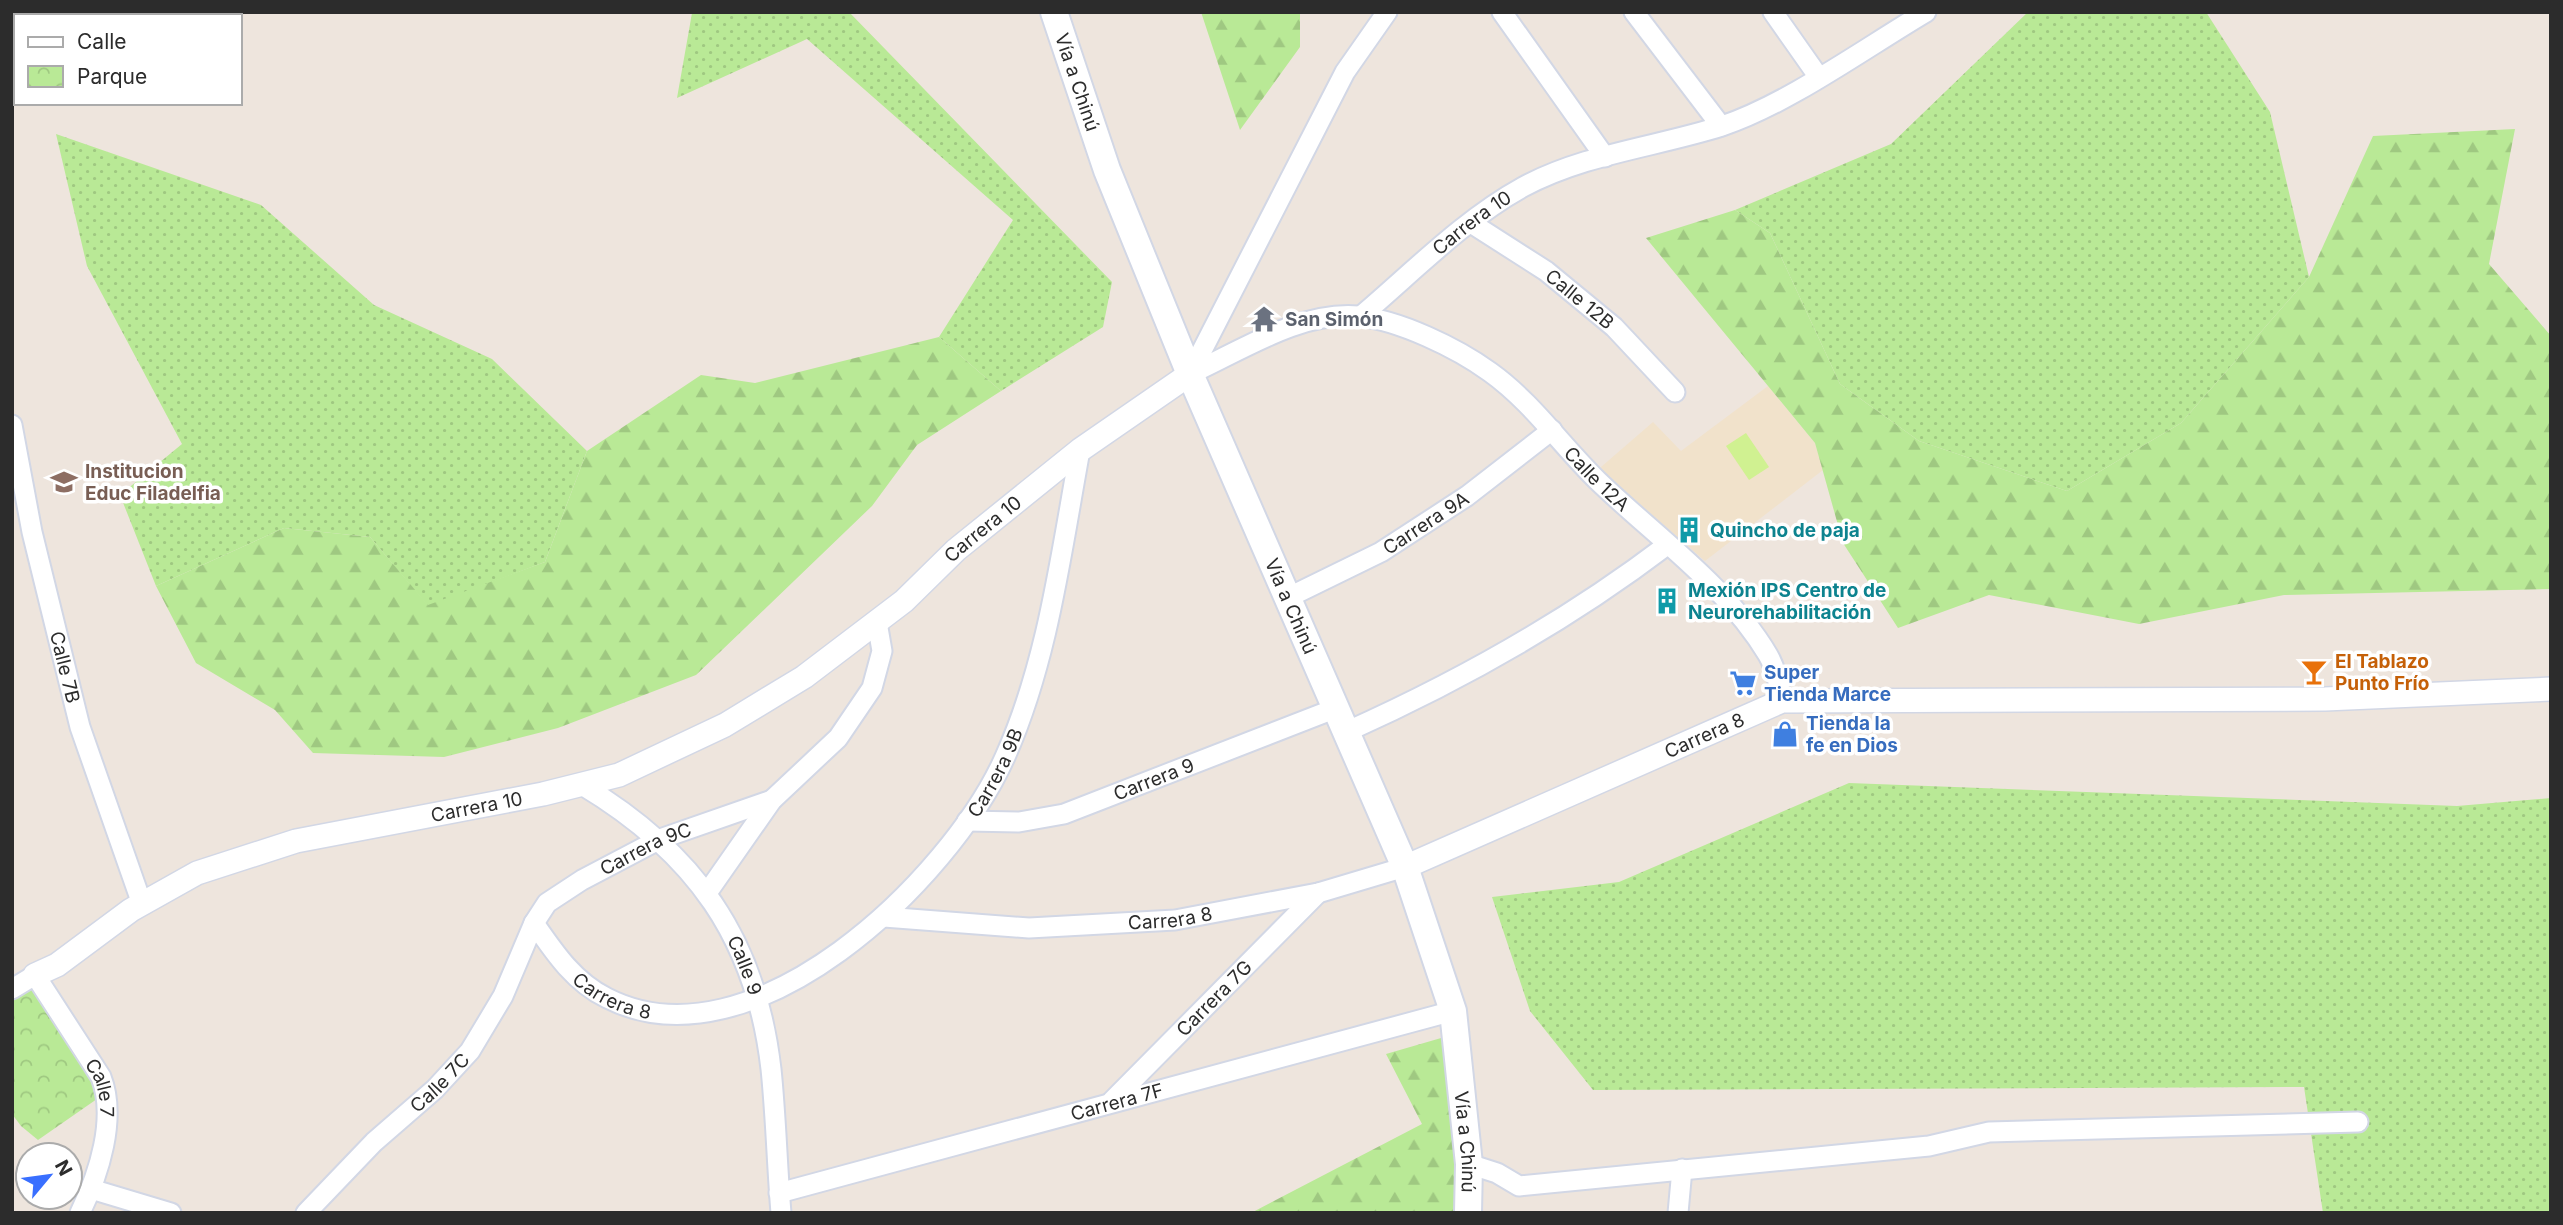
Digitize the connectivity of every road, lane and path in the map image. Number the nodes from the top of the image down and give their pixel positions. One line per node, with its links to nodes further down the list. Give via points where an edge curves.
1 (1054, 12): 12 (main road, Vía a Chinú, via 1107,170)
2 (1387, 12): 12 (street, via 1345,72)
3 (1502, 12): 9 (street)
4 (1634, 12): 8 (street)
5 (1773, 12): 7 (street)
6 (1926, 12): 7 (street, Carrera 10)
7 (1818, 76): 8 (street, Carrera 10, via 1758,112)
8 (1721, 126): 9 (street, Carrera 10)
9 (1605, 157): 10 (street, Carrera 10, via 1524,187)
10 (1471, 223): 11 (street, Carrera 10); 13 (street, Calle 12B, via 1556,279 1614,327)
11 (1361, 316): 12 (street, Carrera 10, via 1310,321); 15 (street, Calle 12A, via 1438,342 1473,360)
12 (1189, 374): 16 (street, Carrera 10); 18 (main road, Vía a Chinú)
13 (1675, 392)
14 (12, 425): 30 (street, Calle 7B, via 32,533 80,727)
15 (1552, 430): 17 (street, Calle 12A, via 1596,479); 18 (street, Carrera 9A, via 1467,496 1381,552)
16 (1080, 450): 19 (street, Carrera 10, via 956,550); 25 (street, Carrera 9B, via 1031,690 1004,760)
17 (1667, 545): 21 (street, Calle 12A, via 1725,600 1754,636 1773,666); 22 (street, Carrera 9, via 1598,595 1484,666)
18 (1287, 598): 22 (main road, Vía a Chinú)
19 (877, 622): 23 (street, Carrera 10, via 804,677 725,725 619,775); 24 (street, Carrera 9C, via 882,651 872,688 838,738)
20 (2551, 689): 21 (street, Carrera 8, via 2325,699)
21 (1782, 701): 27 (street, Carrera 8)
22 (1340, 721): 25 (street, Carrera 9, via 1244,747 1064,814 1019,822); 27 (main road, Vía a Chinú)
23 (582, 785): 26 (street, Calle 9); 30 (street, Carrera 10, via 296,841 197,873)
24 (772, 800): 26 (street, Carrera 9C); 28 (street, Carrera 9C)
25 (967, 821): 31 (street, Carrera 9B, via 928,874)
26 (660, 839): 28 (street, Calle 9); 32 (street, Carrera 9C, via 547,903)
27 (1405, 867): 29 (street, Carrera 8); 36 (main road, Vía a Chinú)
28 (707, 893): 35 (street, Calle 9, via 737,943)
29 (1318, 893): 31 (street, Carrera 8, via 1175,920 1029,928); 37 (street, Carrera 7G)
30 (142, 904): 33 (street, Carrera 10, via 57,965)
31 (884, 918): 35 (street, Carrera 9B, via 825,962)
32 (534, 923): 35 (street, Carrera 8, via 564,967 606,998 656,1015 709,1014); 45 (street, Calle 7C, via 503,996 470,1051)
33 (35, 975): 34 (street, Carrera 10); 41 (street, Calle 7, via 102,1077 108,1096)
34 (12, 989)
35 (758, 998): 42 (street, Calle 9, via 771,1068)
36 (1453, 1011): 37 (street, Carrera 7F); 39 (main road, Vía a Chinú)
37 (1110, 1104): 42 (street, Carrera 7F)
38 (2358, 1122): 40 (street, via 1989,1132 1929,1146)
39 (1469, 1164): 40 (street, via 1519,1186); 46 (main road, Vía a Chinú)
40 (1682, 1170): 47 (street)
41 (91, 1189): 43 (street, Calle 7); 44 (street)
42 (780, 1203)
43 (80, 1213)
44 (171, 1213)
45 (306, 1213)
46 (1468, 1213)
47 (1678, 1213)

